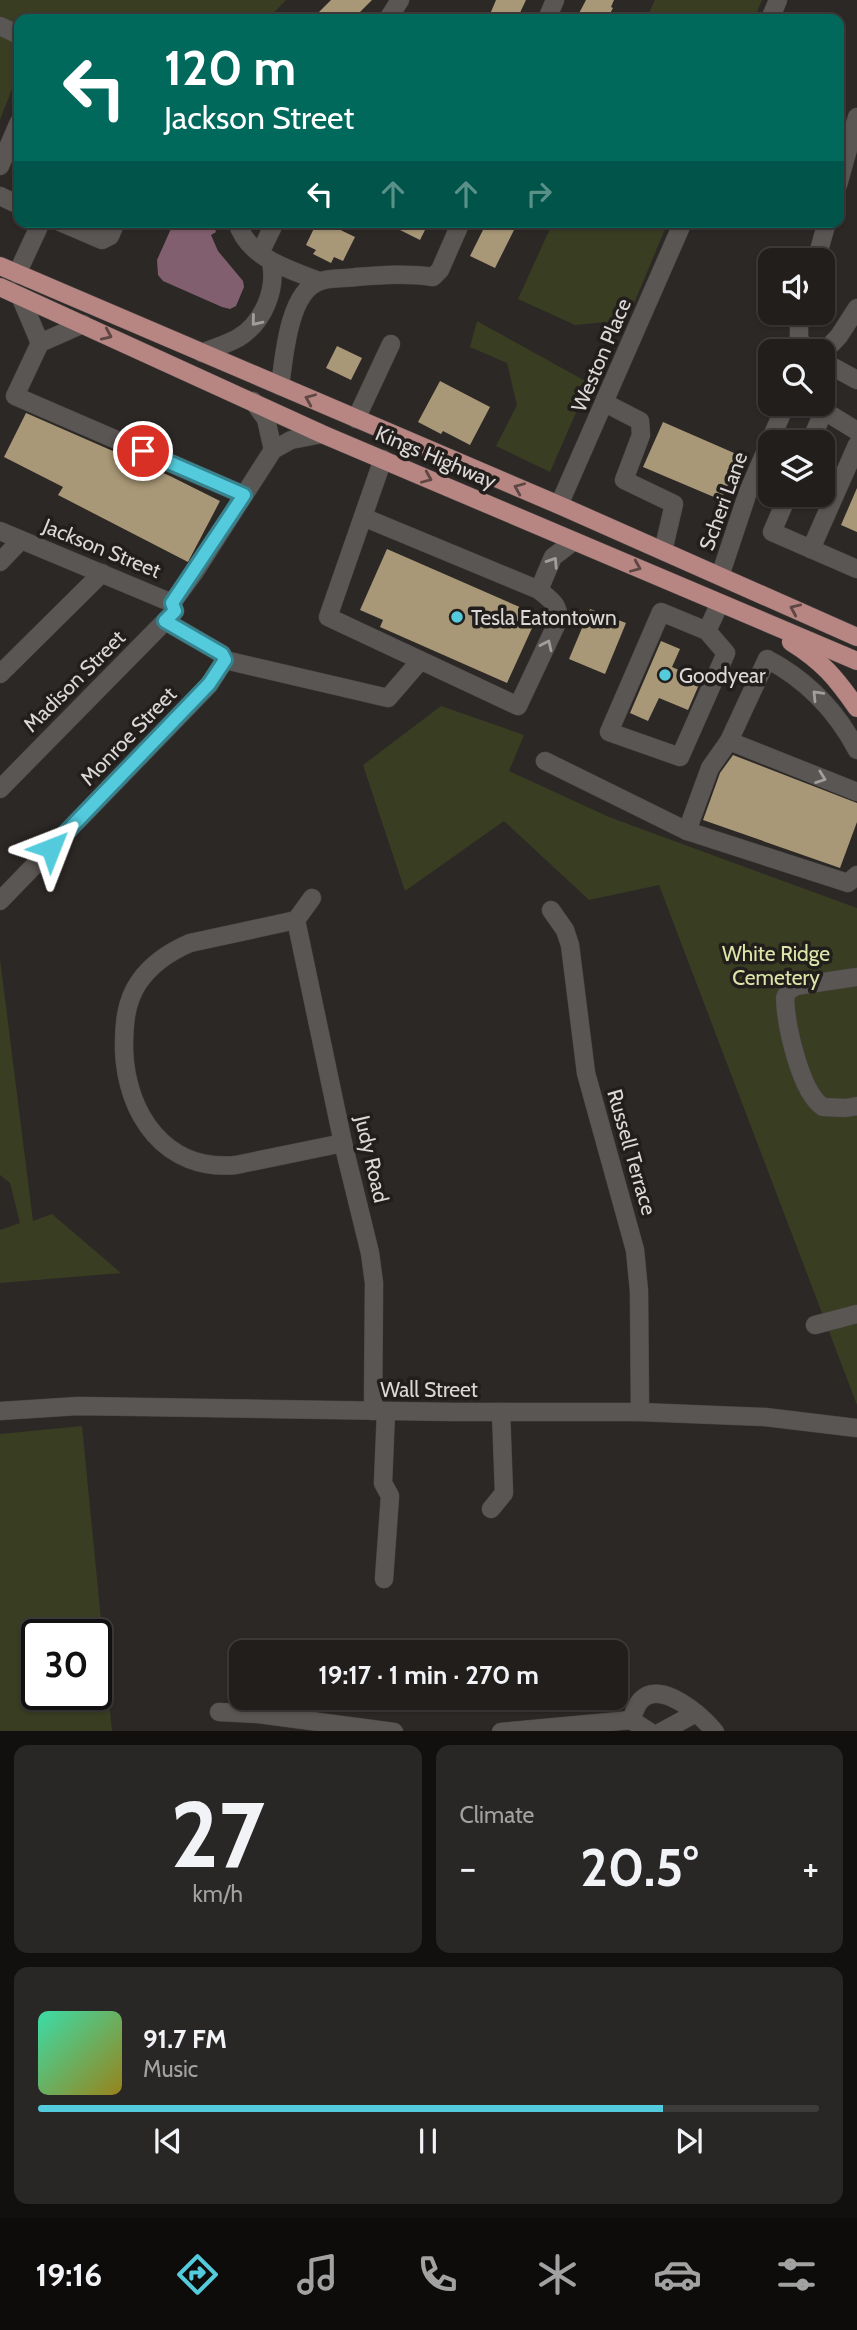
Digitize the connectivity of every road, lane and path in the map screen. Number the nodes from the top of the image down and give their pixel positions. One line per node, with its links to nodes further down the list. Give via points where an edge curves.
1 (857, 117): 3 (street)
2 (14, 134): 4 (street)
3 (844, 164)
4 (0, 166)
5 (38, 228): 16 (street)
6 (74, 228): 7 (street, via 102,240)
7 (113, 228)
8 (239, 228): 14 (street)
9 (274, 228): 14 (street)
10 (458, 228): 17 (street, via 433,276)
11 (680, 228): 30 (street, Weston Place)
12 (825, 228): 13 (street)
13 (820, 248)
14 (266, 258): 17 (street); 25 (street, one-way to 25, via 274,276 262,313 237,338)
15 (0, 266): 16 (main road, Kings Highway)
16 (17, 274): 25 (main road, Kings Highway)
17 (319, 281): 28 (street, via 298,305 286,336)
18 (0, 287): 19 (main road, Kings Highway)
19 (20, 296): 21 (main road, Kings Highway); 23 (street)
20 (857, 308): 22 (street)
21 (83, 324): 23 (street); 29 (main road, Kings Highway, one-way to 29)
22 (835, 340)
23 (40, 343): 39 (street, via 15,396)
24 (391, 344): 33 (street)
25 (202, 353): 28 (main road, Kings Highway)
26 (835, 368): 27 (street)
27 (857, 380)
28 (281, 386): 33 (main road, Kings Highway, one-way to 28)
29 (253, 401): 35 (main road, Kings Highway); 37 (street, via 266,419)
30 (605, 403): 40 (street, Weston Place); 47 (street, via 640,421 641,435 624,480 674,505)
31 (781, 416): 51 (street, Scheri Lane, via 748,492)
32 (833, 416): 34 (street)
33 (356, 419): 40 (main road, Kings Highway, one-way to 33)
34 (857, 431)
35 (322, 433): 37 (street, via 291,440); 38 (main road, Kings Highway)
36 (857, 444): 46 (street)
37 (273, 450): 39 (street, Jackson Street)
38 (383, 459): 42 (street); 45 (main road, Kings Highway, one-way to 45)
39 (244, 495): 53 (street, Jackson Street)
40 (559, 505): 47 (main road, Kings Highway)
41 (783, 507): 46 (street, via 772,532)
42 (363, 517): 52 (street); 60 (street, via 328,617)
43 (0, 530): 44 (street, Jackson Street)
44 (21, 540): 48 (street); 50 (street, Jackson Street)
45 (574, 541): 52 (street, one-way to 45, via 553,557); 54 (main road, Kings Highway, one-way to 54)
46 (811, 549): 49 (street)
47 (663, 551): 51 (main road, Kings Highway)
48 (0, 562)
49 (857, 569)
50 (102, 573): 53 (street, Jackson Street); 62 (street)
51 (720, 576): 58 (main road, Kings Highway, one-way to 51)
52 (539, 590): 60 (street, one-way to 52, via 518,706 558,621 555,603)
53 (172, 603): 56 (street, Madison Street, via 175,611)
54 (720, 603): 55 (main road, Kings Highway); 57 (street)
55 (747, 614): 61 (main road, Kings Highway); 63 (main road, via 816,658)
56 (165, 621): 59 (street); 67 (street, Madison Street)
57 (707, 631): 57 (street, via 661,612 609,732 680,758 726,653)
58 (854, 634)
59 (225, 660): 60 (street, via 388,698); 72 (street, Monroe Street, via 209,684)
60 (420, 661)
61 (857, 661)
62 (0, 674)
63 (857, 708)
64 (729, 741): 65 (street, one-way to 64, via 817,693 766,659); 68 (street, one-way to 68); 69 (street, via 710,768)
65 (857, 750)
66 (545, 761): 69 (street)
67 (0, 789)
68 (857, 792)
69 (687, 831): 70 (street, via 848,883)
70 (857, 876)
71 (312, 898): 74 (street)
72 (0, 901)
73 (551, 910): 83 (street, Russell Terrace, via 570,945 586,1073 635,1250)
74 (296, 920): 77 (street, Judy Road); 77 (street, via 190,943 158,960 138,983 127,1011 126,1072 137,1110 153,1135 178,1154 199,1162 236,1165)
75 (857, 977): 76 (street, via 796,986 785,998 799,1070 808,1092 823,1107)
76 (857, 1106)
77 (343, 1143): 81 (street, Judy Road, via 374,1283)
78 (857, 1314): 79 (street)
79 (815, 1325)
80 (0, 1411): 81 (street, Wall Street, via 78,1406)
81 (380, 1411): 82 (street, Wall Street); 86 (street, Judy Road, via 383,1482 390,1496)
82 (502, 1412): 83 (street, Wall Street); 85 (street, via 505,1493)
83 (640, 1412): 84 (street, Wall Street, via 765,1417)
84 (857, 1428)
85 (491, 1509)
86 (384, 1579)
87 (219, 1712): 90 (street)
88 (696, 1713): 89 (street, via 674,1698 656,1693 638,1702); 93 (street); 94 (street)
89 (631, 1720): 91 (street); 92 (street)
90 (394, 1731)
91 (501, 1731)
92 (650, 1731)
93 (661, 1731)
94 (715, 1731)

